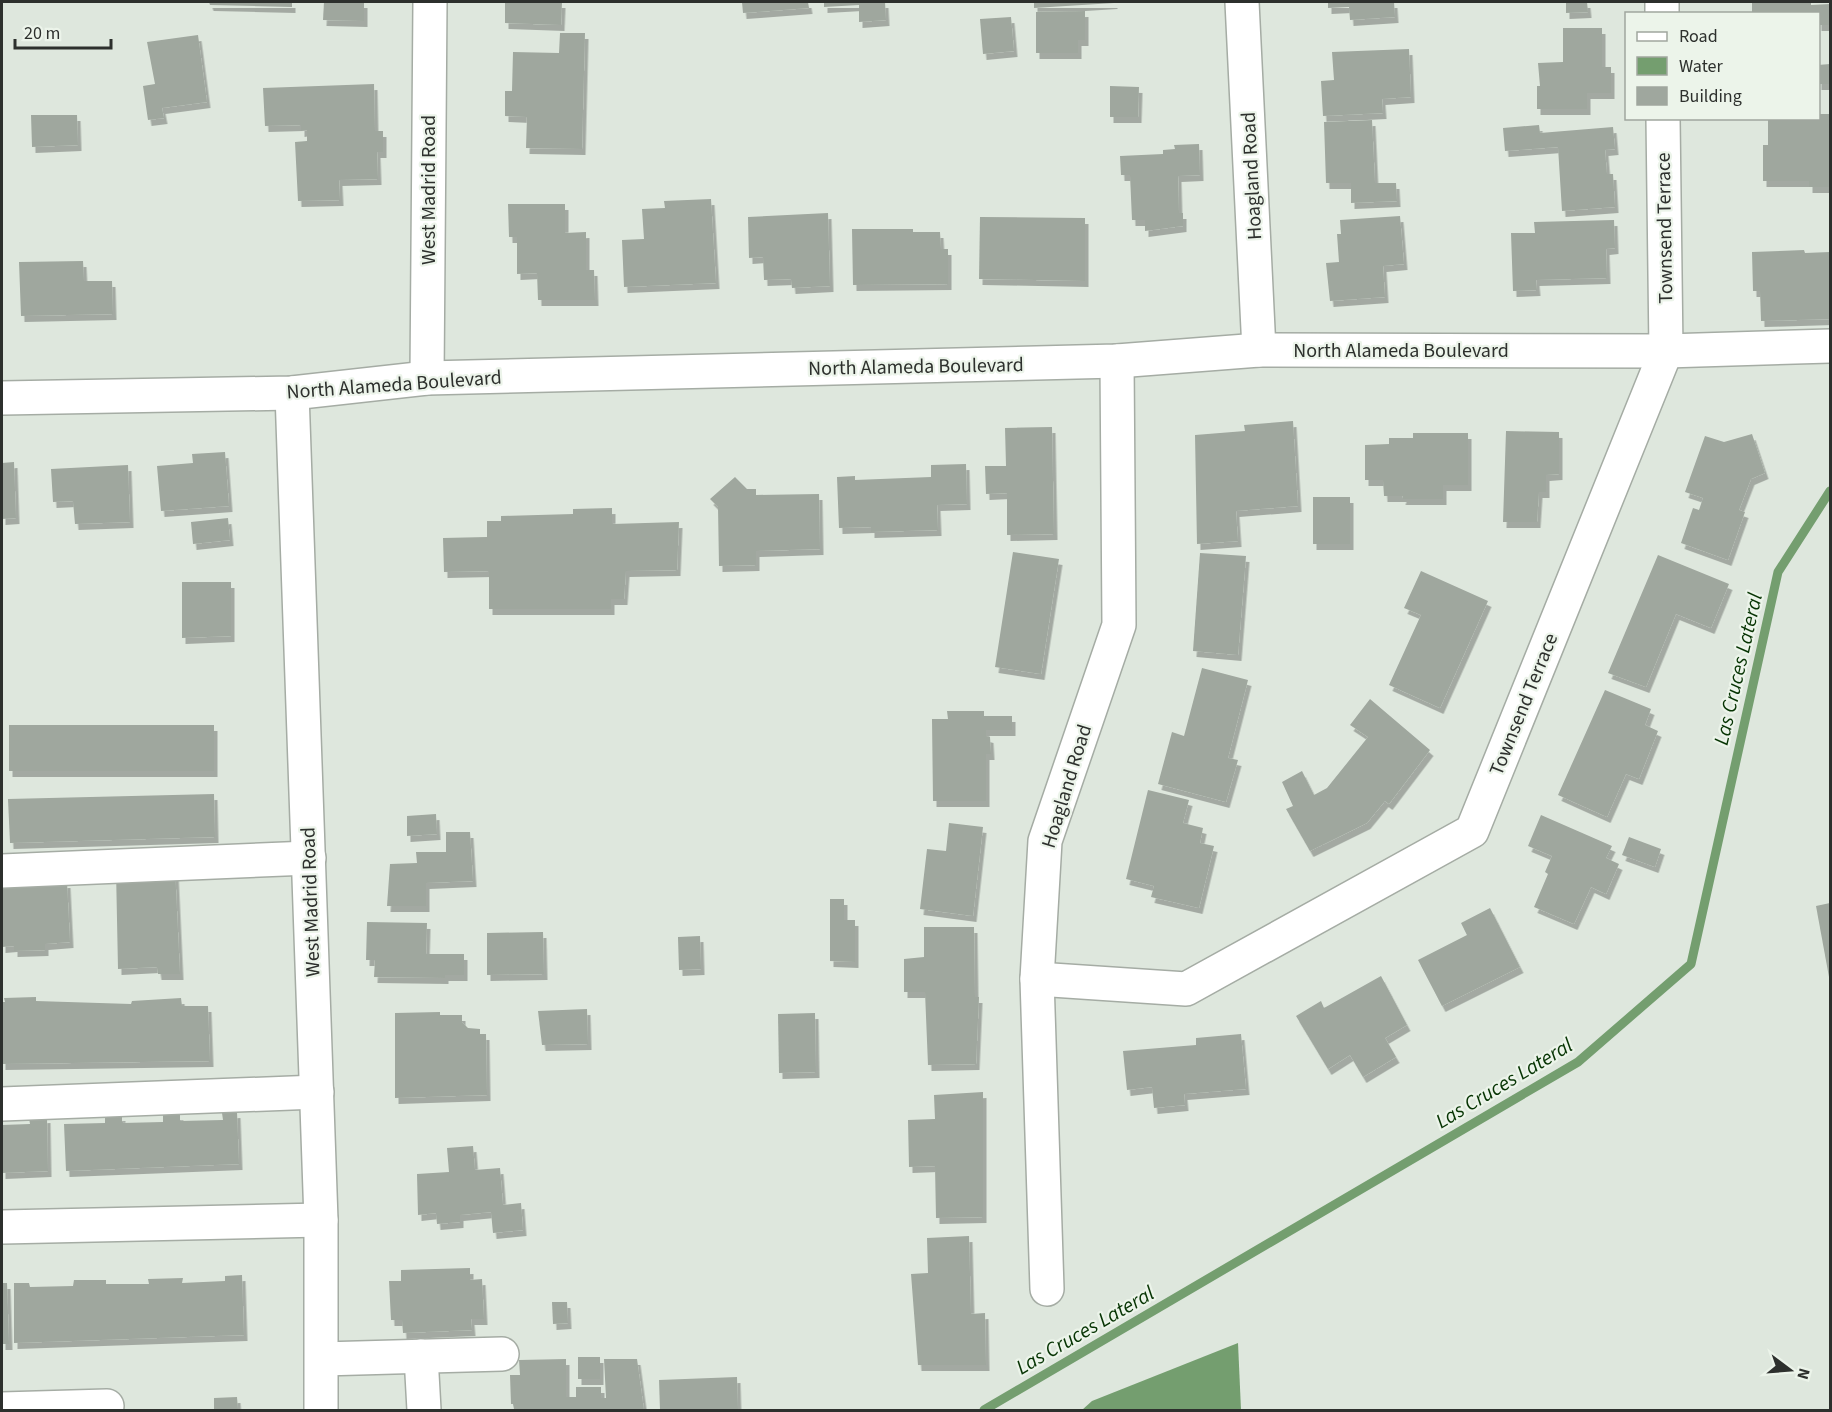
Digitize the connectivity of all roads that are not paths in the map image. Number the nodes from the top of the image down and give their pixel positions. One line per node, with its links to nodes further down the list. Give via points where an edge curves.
1 (430, 2): 8 (street, West Madrid Road)
2 (1242, 2): 5 (street, Hoagland Road)
3 (1663, 120): 6 (street, Townsend Terrace)
4 (1830, 346): 6 (street, North Alameda Boulevard)
5 (1259, 350): 6 (street, North Alameda Boulevard); 7 (street, North Alameda Boulevard)
6 (1666, 351): 13 (street, Townsend Terrace, via 1472,831 1186,989)
7 (1117, 361): 8 (street, North Alameda Boulevard); 13 (street, Hoagland Road, via 1119,625 1045,841)
8 (427, 378): 9 (street, North Alameda Boulevard)
9 (292, 393): 10 (street, North Alameda Boulevard); 11 (street, West Madrid Road)
10 (2, 398)
11 (309, 858): 12 (street); 14 (street, West Madrid Road)
12 (2, 871)
13 (1037, 979): 18 (street, Hoagland Road)
14 (317, 1092): 15 (street); 16 (street, West Madrid Road)
15 (2, 1104)
16 (321, 1220): 17 (street); 21 (street, West Madrid Road)
17 (2, 1227)
18 (1047, 1289)
19 (502, 1354): 20 (street)
20 (421, 1356): 21 (street); 25 (street)
21 (322, 1359): 24 (street, West Madrid Road)
22 (107, 1406): 23 (street)
23 (2, 1409)
24 (321, 1410)
25 (424, 1410)

